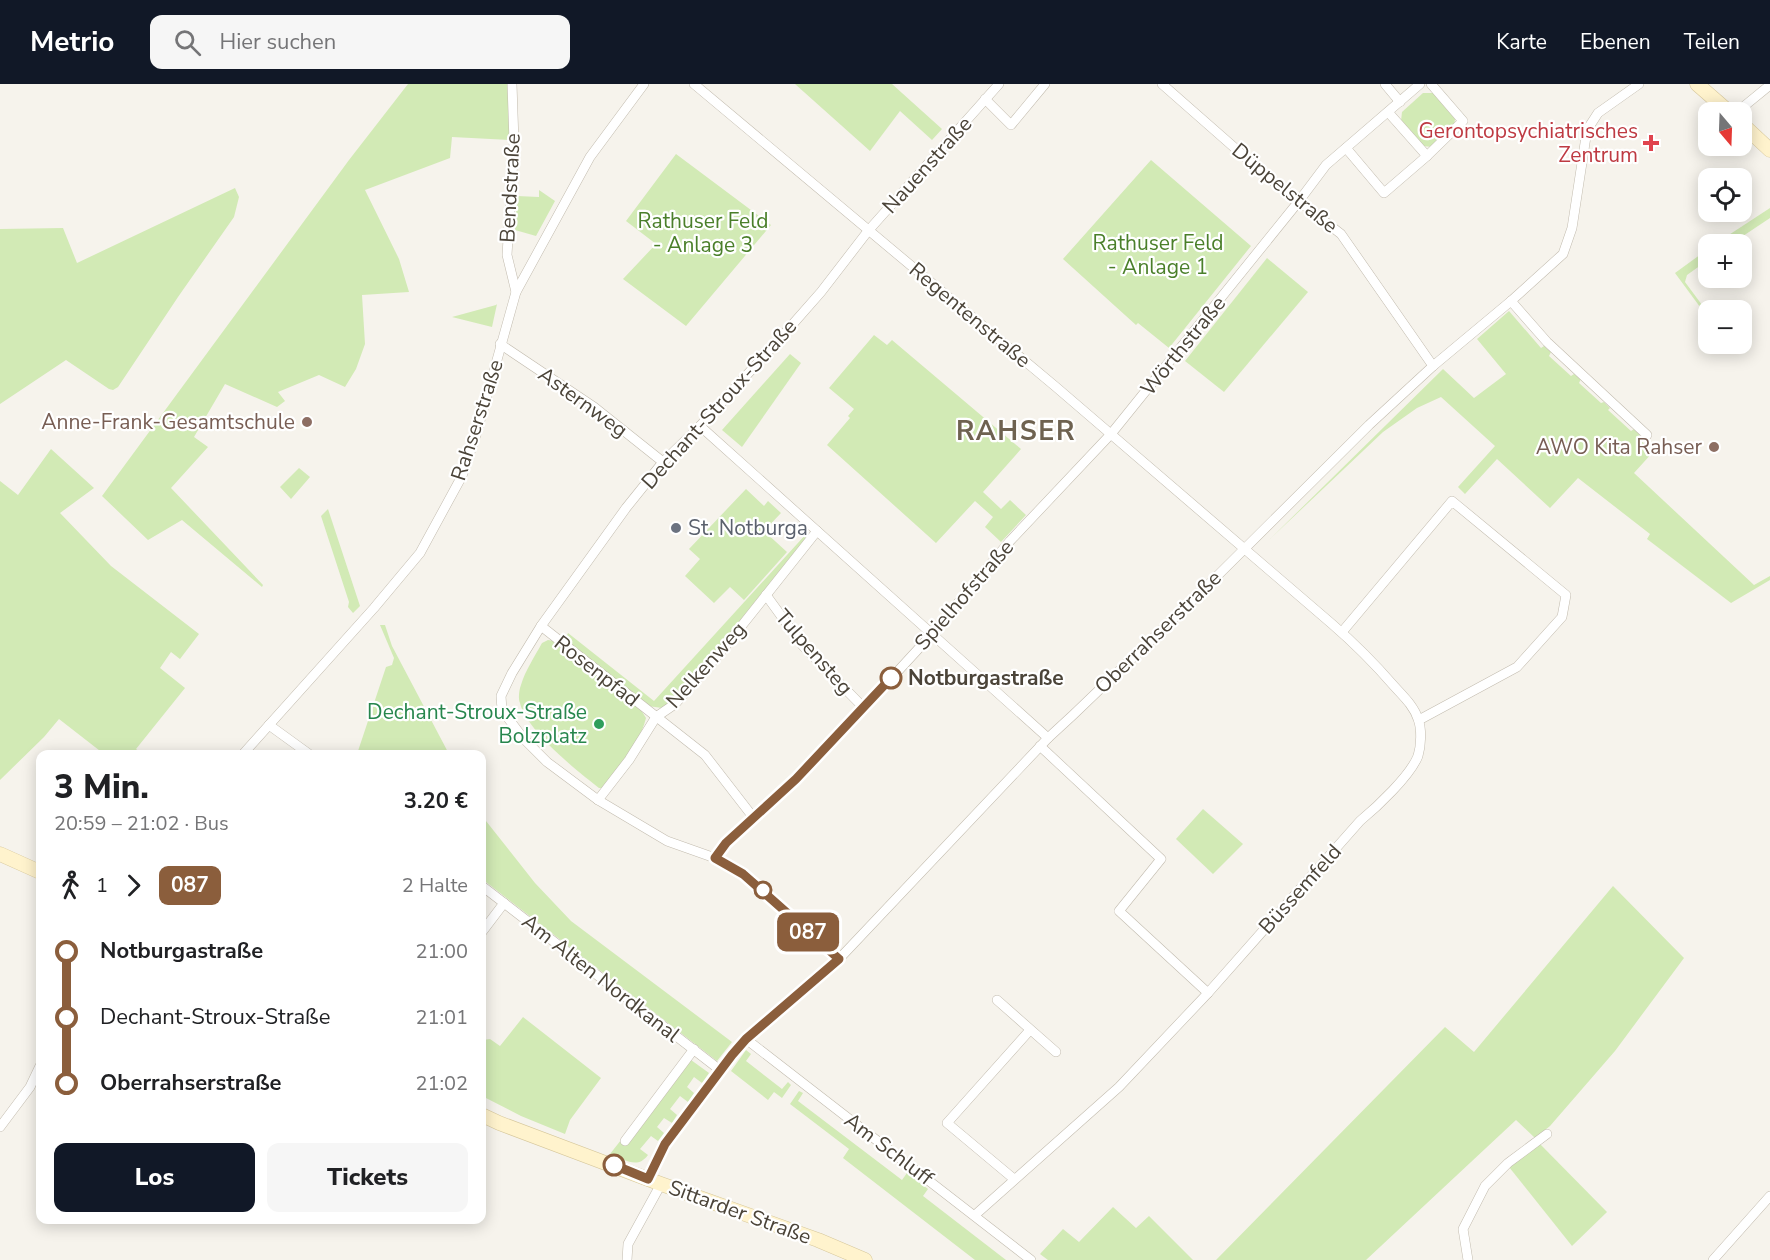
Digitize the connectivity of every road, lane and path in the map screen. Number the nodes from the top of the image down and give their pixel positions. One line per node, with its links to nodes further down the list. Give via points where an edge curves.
1 (512, 84): 24 (street, Bendstraße, via 514,142 507,255)
2 (644, 84): 24 (street, Rahserstraße, via 590,157)
3 (694, 84): 23 (street, Regentenstraße)
4 (999, 84): 13 (street, Nauenstraße)
5 (1045, 84): 13 (street, Nauenstraße, via 1011,125)
6 (1162, 84): 22 (street, Düppelstraße)
7 (1384, 84): 14 (street)
8 (1420, 84): 14 (street, Wörthstraße)
9 (1431, 84): 21 (street, via 1463,122)
10 (1639, 84): 25 (street, Oberrahserstraße, via 1598,113 1587,130 1572,228 1563,254)
11 (1697, 84): 15 (street)
12 (1770, 85): 16 (street)
13 (985, 99): 23 (street, Nauenstraße)
14 (1400, 102): 17 (street, Wörthstraße)
15 (1718, 102)
16 (1749, 102)
17 (1388, 112): 19 (street, Wörthstraße); 21 (street)
18 (1752, 133): 20 (street)
19 (1346, 148): 21 (street, via 1384,193); 22 (street, Wörthstraße, via 1326,165)
20 (1770, 150)
21 (1427, 156)
22 (1299, 201): 27 (street, Düppelstraße, via 1341,234); 29 (street, Wörthstraße)
23 (868, 231): 28 (street, Dechant-Stroux-Straße, via 821,292); 29 (street, Regentenstraße)
24 (516, 292): 26 (street, Rahserstraße)
25 (1511, 301): 27 (street, Oberrahserstraße); 30 (street, via 1547,342)
26 (500, 344): 31 (street, Asternweg, via 594,407); 41 (street, Rahserstraße, via 462,476 420,553)
27 (1433, 366): 33 (street, Oberrahserstraße)
28 (700, 426): 31 (street, Dechant-Stroux-Straße); 32 (street)
29 (1112, 434): 33 (street, Regentenstraße); 37 (street, Spielhofstraße, via 1010,541)
30 (1647, 435)
31 (663, 462): 35 (street, Dechant-Stroux-Straße)
32 (817, 531): 34 (street, Nelkenweg); 37 (street)
33 (1244, 548): 36 (street); 42 (street, Oberrahserstraße)
34 (766, 595): 38 (street, Tulpensteg, via 803,646); 39 (street, Nelkenweg, via 675,704)
35 (541, 626): 39 (street, Rosenpfad); 46 (street, Dechant-Stroux-Straße, via 501,696 502,710 547,762)
36 (1342, 632): 40 (street, via 1402,694); 40 (street, via 1452,501 1566,595 1563,617 1517,668)
37 (932, 633): 38 (street, Spielhofstraße); 42 (street)
38 (864, 708): 47 (street, Spielhofstraße, via 796,779)
39 (656, 717): 46 (street, Nelkenweg); 47 (street, Rosenpfad, via 705,755)
40 (1419, 720): 55 (street, Büssemfeld, via 1421,741 1409,771)
41 (269, 725): 44 (street, Rahserstraße); 45 (street)
42 (1048, 738): 43 (street, Oberrahserstraße)
43 (1040, 746): 54 (street, Oberrahserstraße); 55 (street, via 1161,859 1119,911)
44 (247, 750)
45 (303, 750)
46 (598, 800): 49 (street, Dechant-Stroux-Straße, via 667,841)
47 (753, 817): 49 (street, Spielhofstraße)
48 (0, 854): 50 (street)
49 (715, 858): 54 (street, Dechant-Stroux-Straße, via 743,874)
50 (36, 870)
51 (486, 889): 52 (street, Am Alten Nordkanal)
52 (504, 903): 53 (street); 59 (street, Am Alten Nordkanal)
53 (486, 927)
54 (839, 959): 58 (street, Oberrahserstraße)
55 (1208, 993): 69 (street, Büssemfeld, via 1119,1087)
56 (997, 1000): 57 (street)
57 (1030, 1030): 60 (street); 69 (street, via 947,1123)
58 (746, 1039): 61 (street, Oberrahserstraße); 72 (street, Am Schluff)
59 (693, 1049): 61 (street, Am Alten Nordkanal); 68 (street)
60 (1056, 1052)
61 (720, 1070): 70 (street, Oberrahserstraße, via 665,1144)
62 (36, 1074): 64 (street)
63 (36, 1082): 64 (street)
64 (30, 1087): 66 (street)
65 (486, 1116): 70 (street, Sittarder Straße)
66 (0, 1127)
67 (1547, 1134): 76 (street, via 1485,1186 1463,1229)
68 (625, 1141)
69 (1014, 1179): 72 (street, Büssemfeld)
70 (655, 1181): 73 (street, Oberrahserstraße, via 628,1244); 74 (street, Sittarder Straße)
71 (1770, 1196): 77 (street)
72 (975, 1215): 75 (street, Am Schluff)
73 (627, 1260)
74 (864, 1260)
75 (1031, 1260)
76 (1468, 1260)
77 (1713, 1260)

